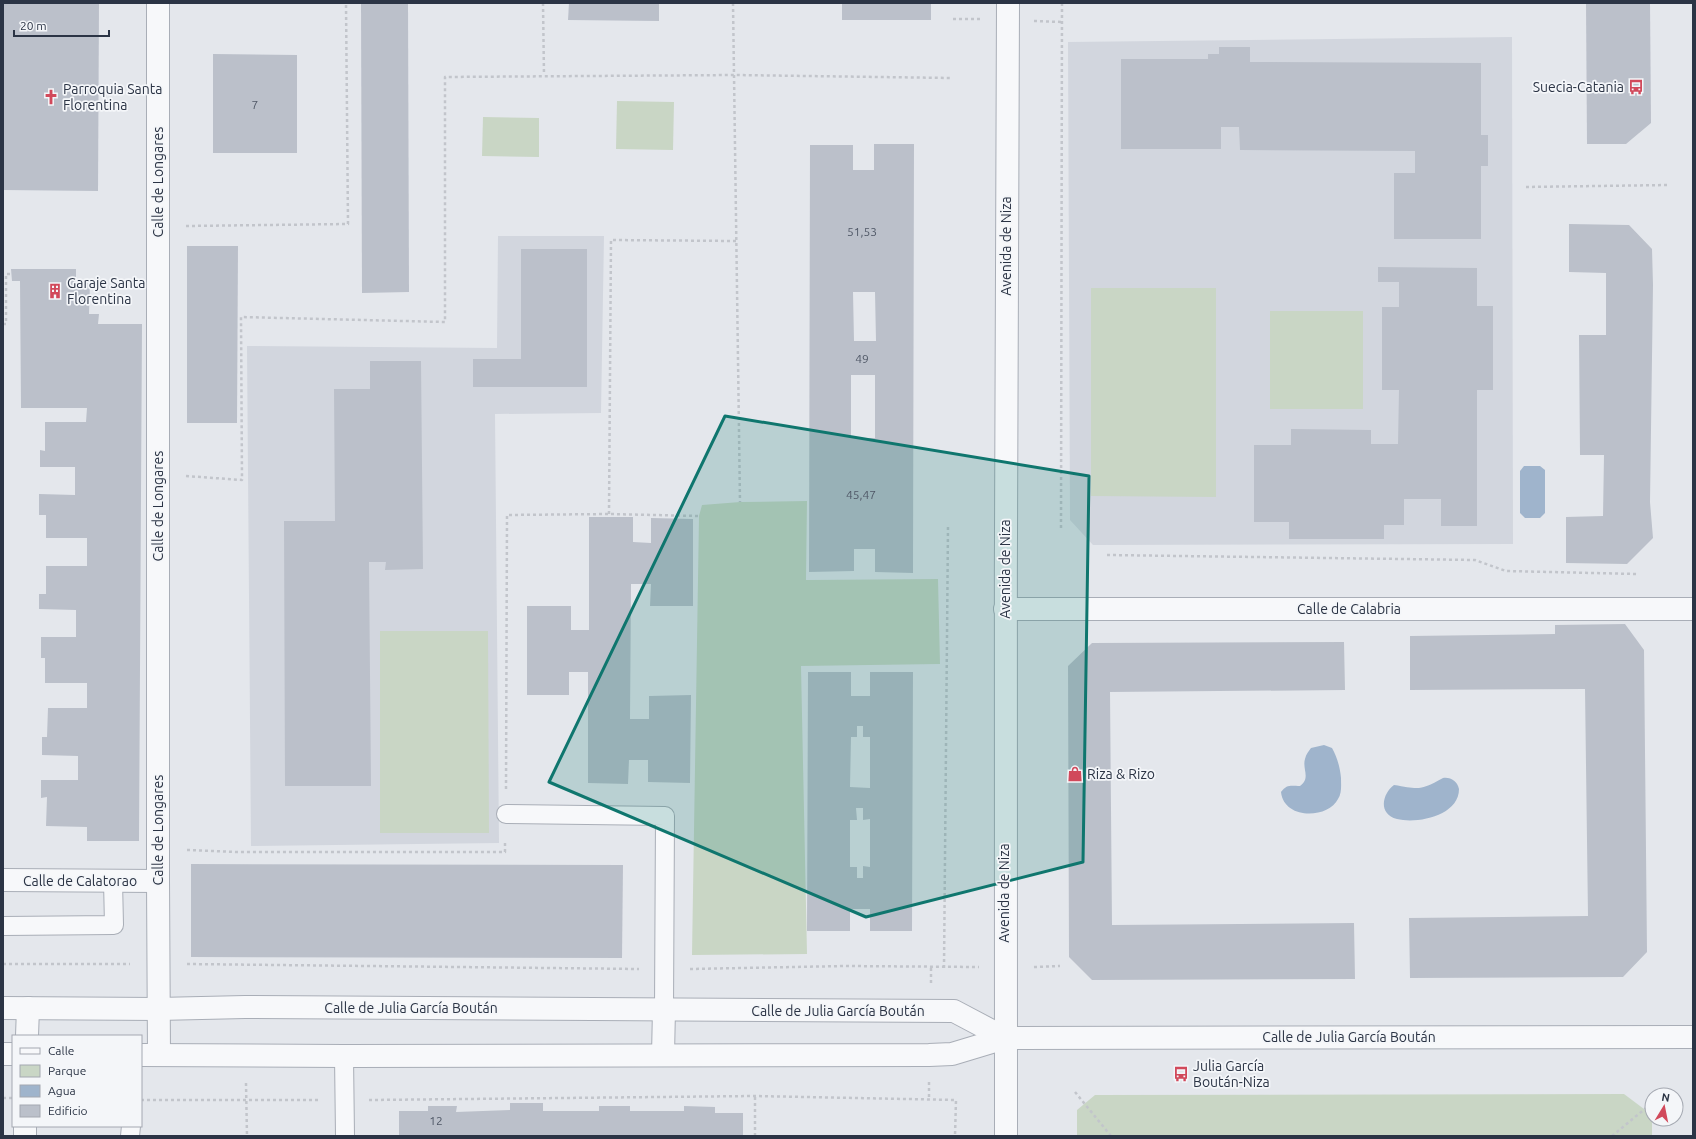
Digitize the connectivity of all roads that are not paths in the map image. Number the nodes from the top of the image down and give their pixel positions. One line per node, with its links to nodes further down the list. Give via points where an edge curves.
1 (158, 3): 8 (street, Calle de Longares)
2 (1008, 3): 3 (street, Avenida de Niza)
3 (1005, 609): 4 (street, Calle de Calabria); 15 (street, Avenida de Niza)
4 (1693, 609)
5 (506, 814): 13 (lane, via 665,816)
6 (3, 880): 7 (street, Calle de Calatorao)
7 (113, 881): 8 (street, Calle de Calatorao); 9 (lane, via 114,925)
8 (158, 881): 12 (street, Calle de Longares)
9 (3, 926)
10 (3, 1008): 11 (street, Calle de Julia García Boután)
11 (28, 1008): 12 (street, Calle de Julia García Boután); 14 (street)
12 (158, 1009): 13 (street, Calle de Julia García Boután); 17 (street, Calle de Julia García Boután)
13 (664, 1009): 15 (street, Calle de Julia García Boután, via 954,1011); 18 (street)
14 (27, 1035)
15 (1005, 1038): 16 (street, Calle de Julia García Boután); 18 (street, Calle de Julia García Boután, via 952,1054); 21 (street, Avenida de Niza)
16 (1693, 1038)
17 (150, 1055): 19 (street, Calle de Julia García Boután)
18 (663, 1055): 19 (street, Calle de Julia García Boután)
19 (344, 1056): 20 (lane)
20 (344, 1136)
21 (1006, 1136)

